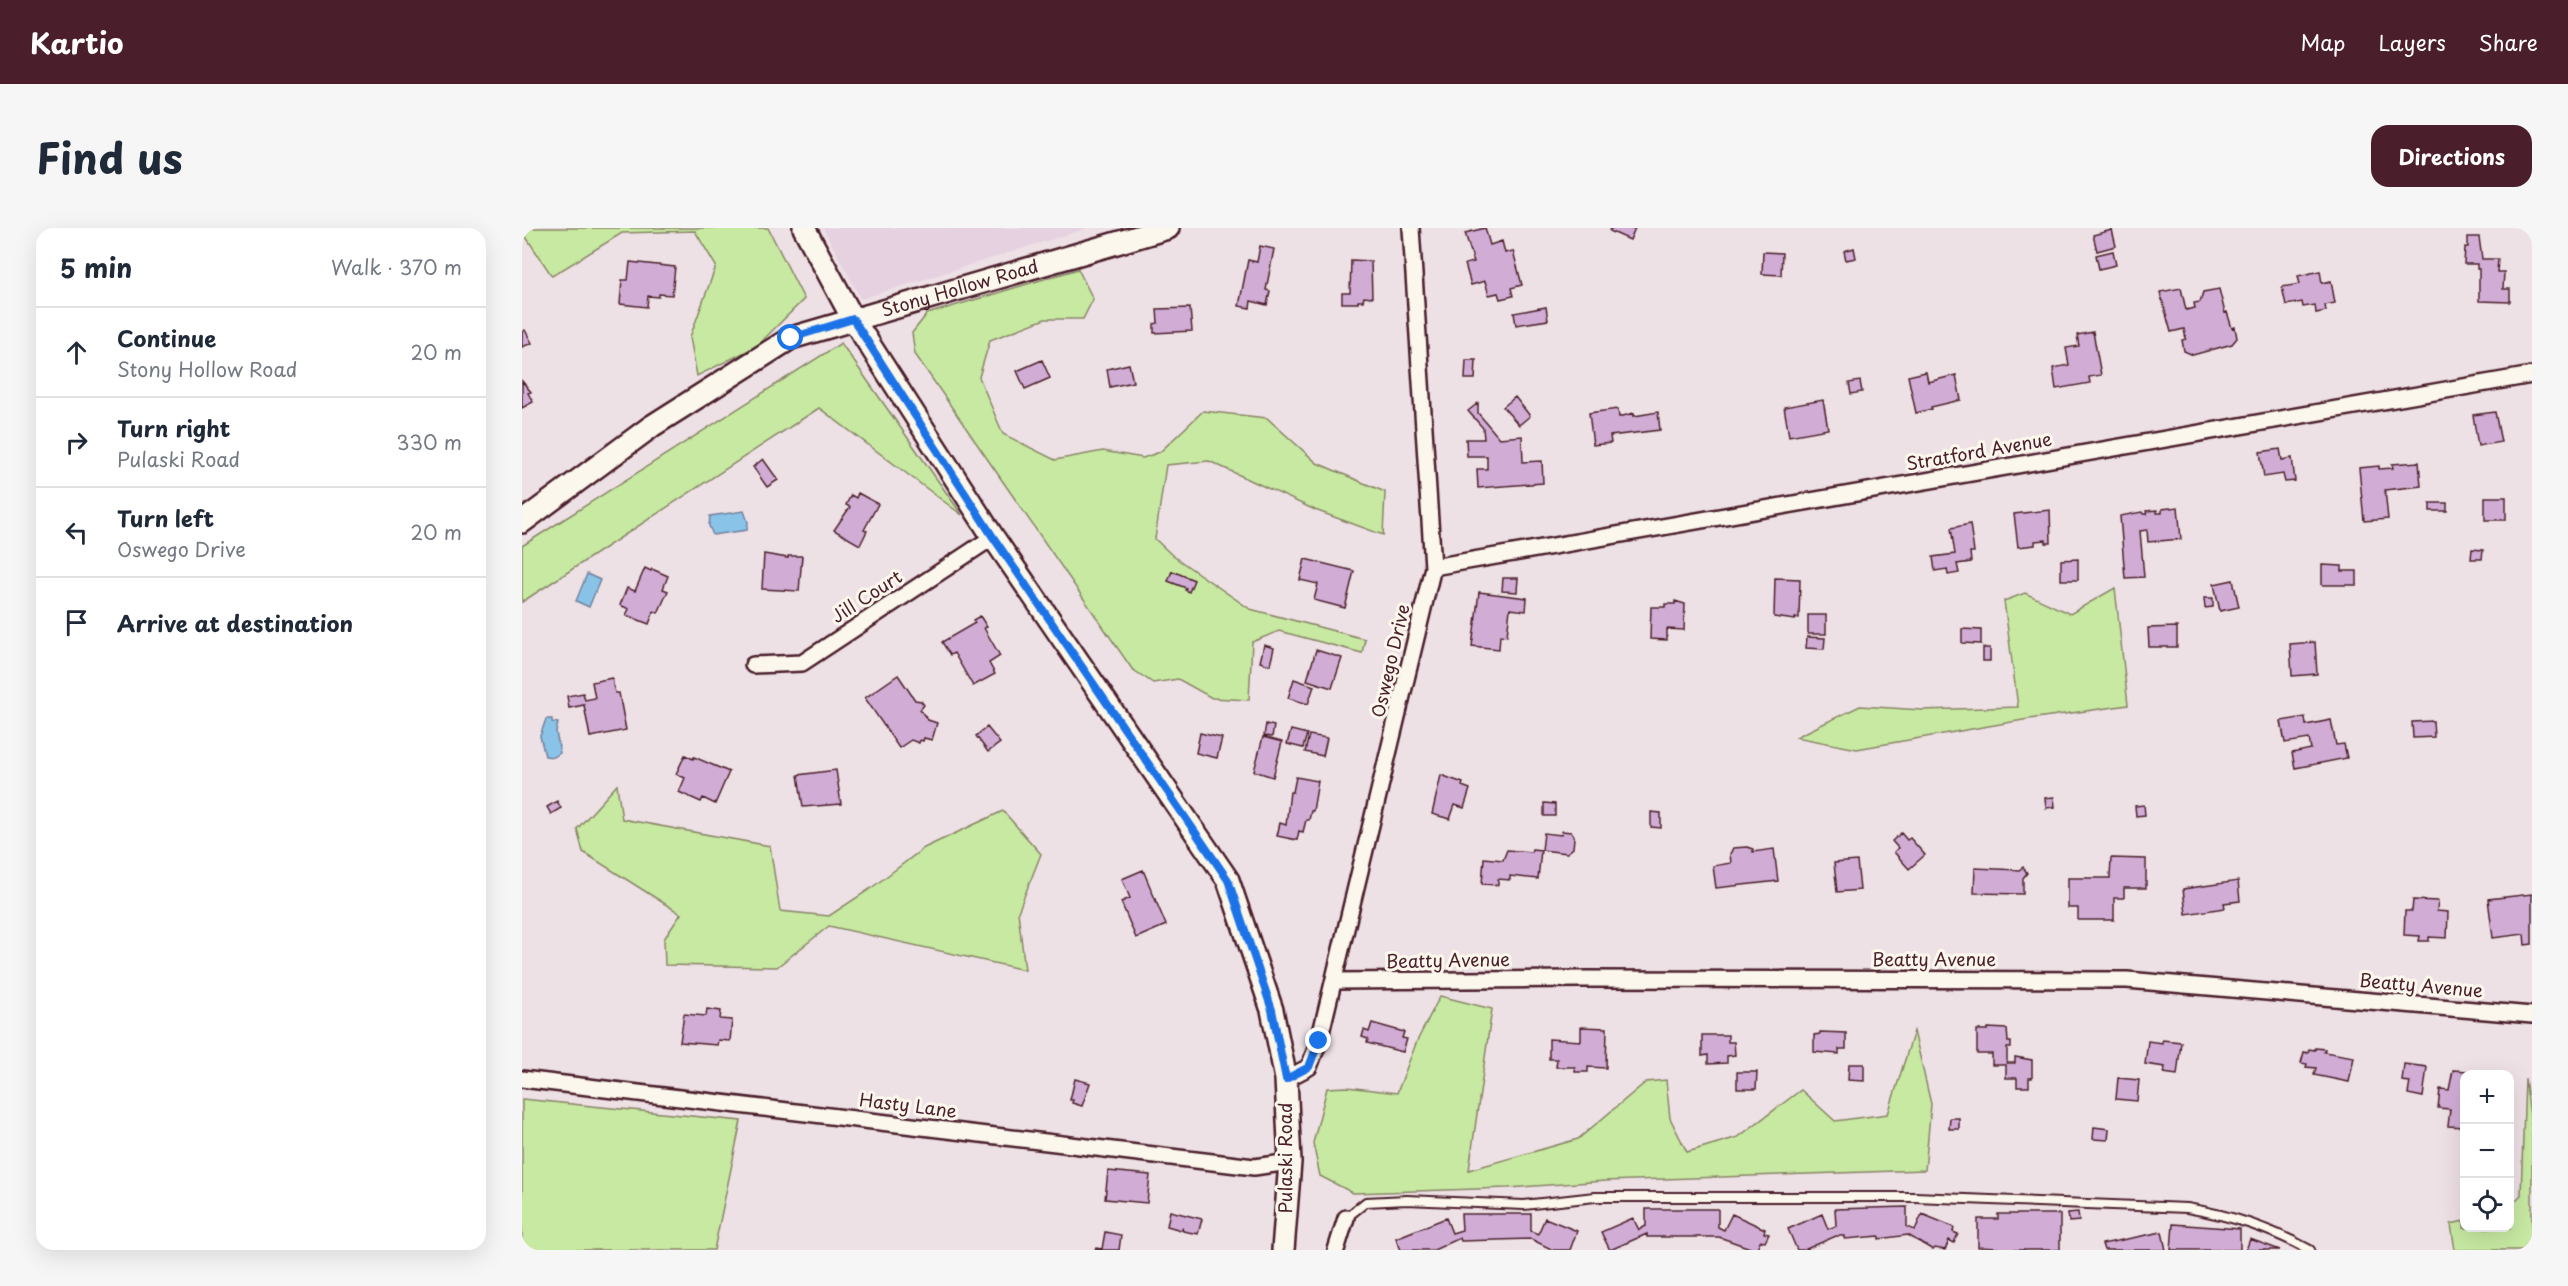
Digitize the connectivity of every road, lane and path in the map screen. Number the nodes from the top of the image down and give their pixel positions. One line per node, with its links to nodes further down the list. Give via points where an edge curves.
1 (804, 228): 4 (main road, Pulaski Road)
2 (1168, 228): 4 (main road, Stony Hollow Road)
3 (1411, 228): 8 (street, Oswego Drive)
4 (853, 319): 6 (main road, Stony Hollow Road, via 791,338 652,426); 7 (main road, Pulaski Road)
5 (2532, 375): 8 (street, Stratford Avenue)
6 (522, 522)
7 (993, 537): 9 (street, Jill Court, via 802,663); 13 (main road, Pulaski Road, via 1228,880 1272,1010)
8 (1433, 567): 10 (street, Oswego Drive)
9 (753, 665)
10 (1334, 981): 11 (street, Beatty Avenue, via 2127,980); 13 (street, Oswego Drive, via 1309,1067)
11 (2532, 1015)
12 (522, 1079): 14 (street, Hasty Lane, via 1254,1167)
13 (1286, 1079): 14 (main road, Pulaski Road)
14 (1290, 1162): 16 (main road, Pulaski Road)
15 (1346, 1218): 17 (street); 18 (lane, via 1366,1202 1407,1200 1524,1205 1595,1197 1915,1197 2187,1208 2229,1215 2275,1231)
16 (1283, 1250)
17 (1336, 1250)
18 (2310, 1250)

